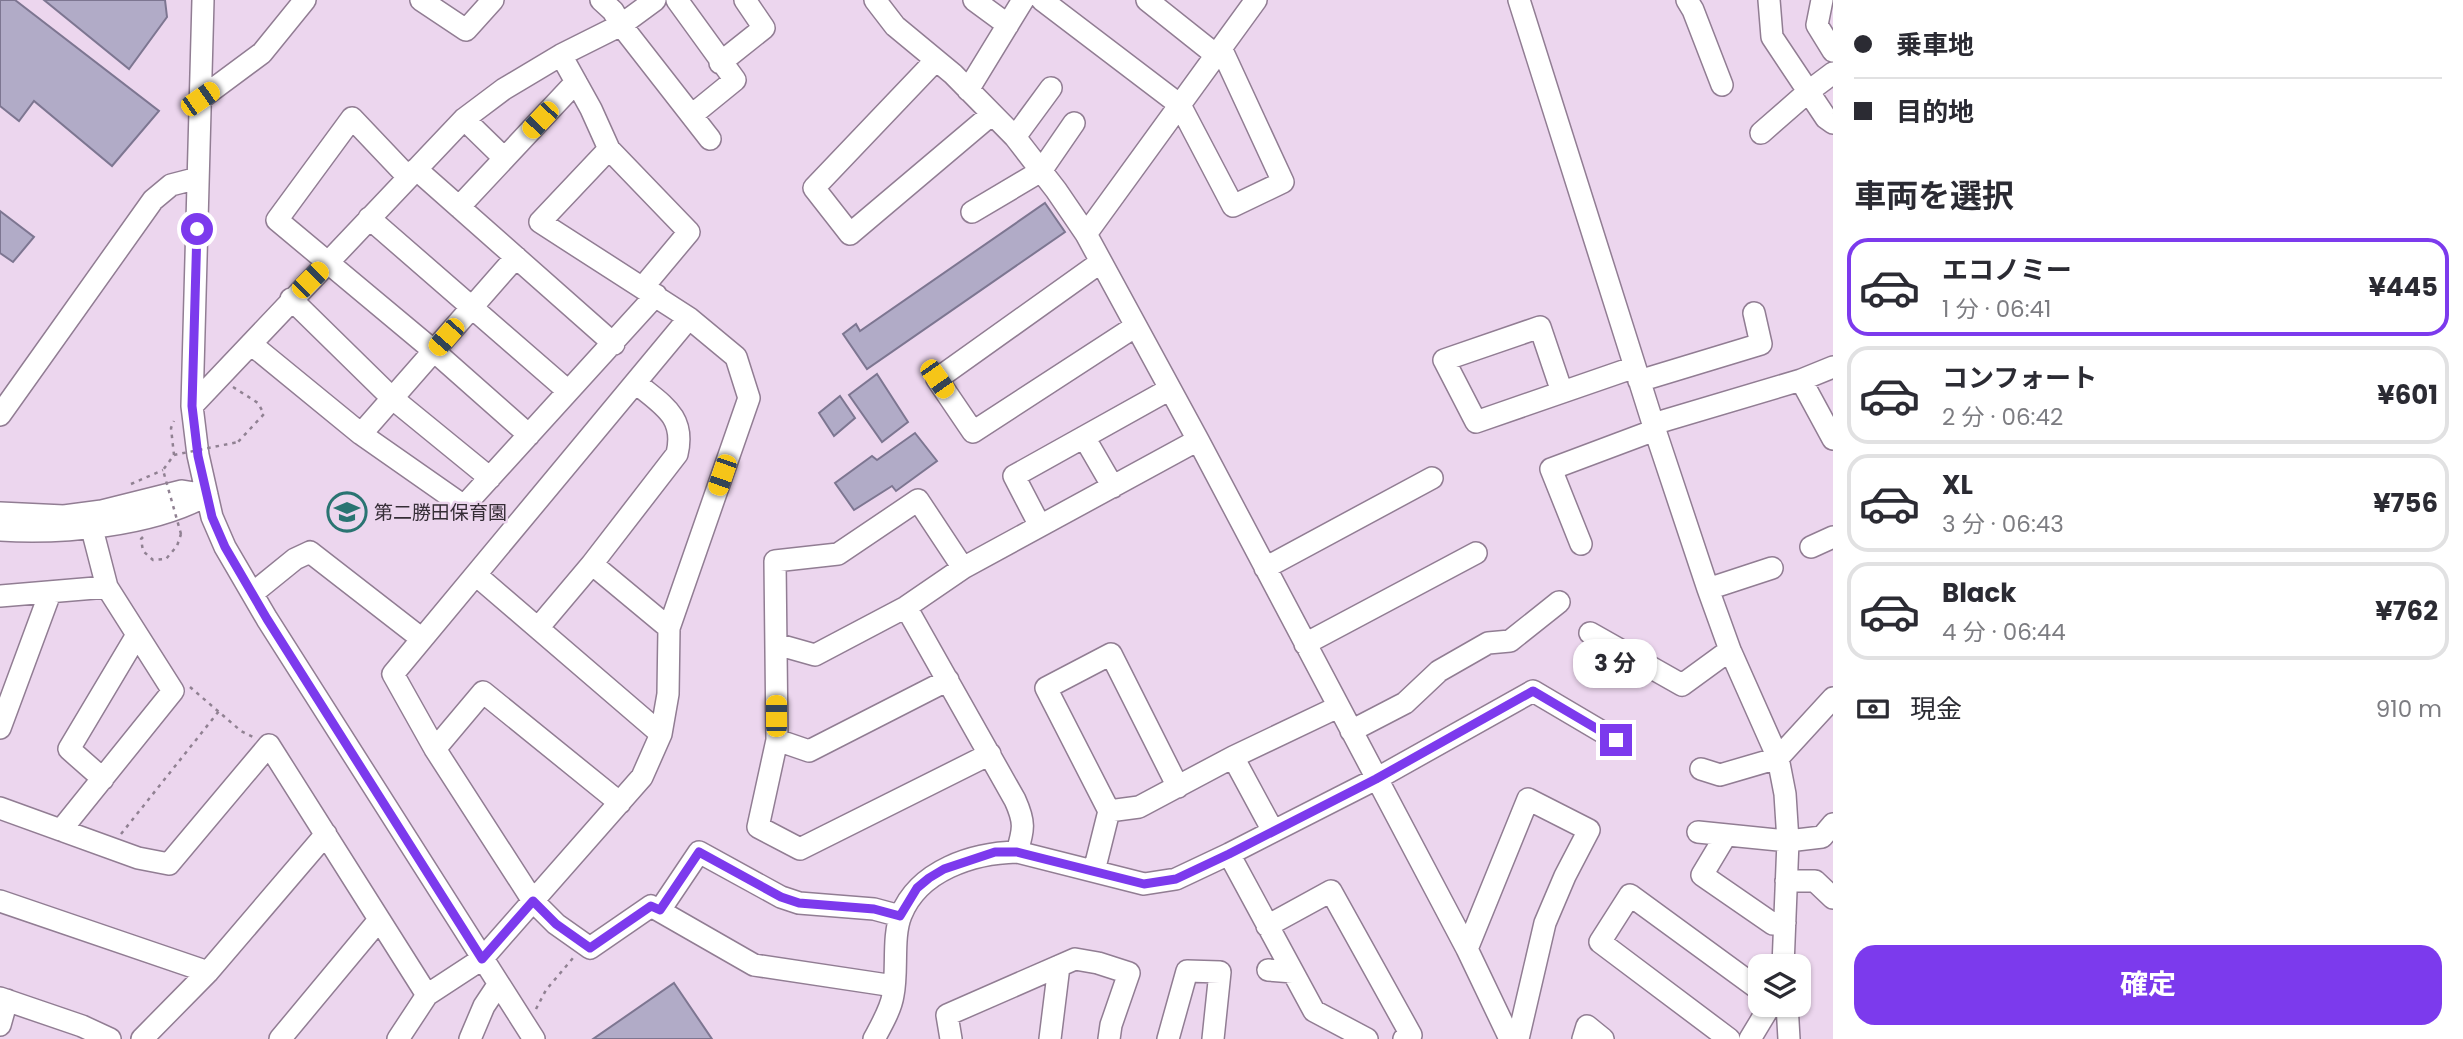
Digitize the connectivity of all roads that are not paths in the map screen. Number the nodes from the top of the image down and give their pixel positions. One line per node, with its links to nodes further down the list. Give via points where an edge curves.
1 (203, 0): 32 (street)
2 (305, 0): 32 (street, via 262,53)
3 (421, 0): 4 (street, via 466,30)
4 (492, 0)
5 (601, 0): 19 (street)
6 (655, 0): 19 (street)
7 (677, 0): 25 (street)
8 (745, 0): 25 (street, via 764,28)
9 (874, 0): 24 (street, via 895,26)
10 (974, 0): 20 (street)
11 (1023, 0): 20 (street)
12 (1042, 0): 33 (street)
13 (1147, 0): 22 (street)
14 (1687, 0): 28 (street)
15 (1769, 0): 31 (street, via 1772,37)
16 (1822, 0): 21 (street, via 1816,25)
17 (1525, 2): 64 (street)
18 (1246, 4): 22 (street)
19 (621, 25): 23 (street); 35 (street)
20 (1008, 25): 30 (street)
21 (1833, 51)
22 (1219, 52): 33 (street); 33 (street, via 1283,182 1233,206)
23 (561, 55): 27 (street); 36 (street)
24 (936, 60): 30 (street); 34 (street, via 814,188 850,234)
25 (720, 63): 35 (street, via 735,80)
26 (1833, 73): 31 (street)
27 (576, 82): 42 (street); 43 (street)
28 (1722, 85)
29 (1051, 88): 40 (street)
30 (968, 90): 34 (street)
31 (1809, 91): 38 (street); 39 (street)
32 (200, 99): 46 (street)
33 (1180, 105): 50 (street)
34 (992, 114): 40 (street)
35 (692, 116): 41 (street)
36 (464, 120): 43 (street); 45 (street)
37 (1074, 123): 44 (street)
38 (1833, 123)
39 (1761, 133)
40 (1015, 137): 44 (street)
41 (710, 139)
42 (609, 149): 54 (street, via 689,232); 54 (street, via 540,222)
43 (504, 158): 47 (street)
44 (1041, 171): 48 (street); 50 (street)
45 (412, 173): 47 (street); 49 (street); 52 (street, via 352,118 277,220)
46 (198, 178): 71 (street); 72 (street, via 171,186 153,200)
47 (459, 207): 51 (street)
48 (972, 212)
49 (369, 218): 52 (street); 56 (street)
50 (1086, 234): 53 (street)
51 (516, 257): 56 (street); 61 (street)
52 (328, 262): 55 (street); 62 (street)
53 (1101, 262): 59 (street); 59 (street, via 937,379 973,432)
54 (649, 291): 58 (street); 61 (street)
55 (291, 299): 60 (street); 70 (street)
56 (472, 307): 62 (street); 68 (street)
57 (1754, 313): 64 (street, via 1761,344)
58 (690, 318): 66 (street); 104 (street, via 736,357 749,398)
59 (1136, 326): 67 (street)
60 (251, 344): 71 (street); 74 (street)
61 (614, 344): 68 (street)
62 (434, 351): 70 (street); 75 (street)
63 (1833, 367): 65 (street)
64 (1637, 374): 69 (street); 73 (street)
65 (1801, 380): 73 (street); 77 (street)
66 (636, 383): 91 (street, via 671,413 680,444 668,468); 95 (street)
67 (1170, 389): 76 (street); 78 (street)
68 (568, 391): 75 (street)
69 (1562, 392): 69 (street, via 1476,422 1444,360 1541,327)
70 (392, 398): 74 (street); 79 (street)
71 (185, 411): 82 (street)
72 (0, 415)
73 (1654, 427): 88 (street, via 1551,469); 97 (street)
74 (361, 434): 79 (street, via 464,506)
75 (529, 435): 79 (street)
76 (1084, 437): 81 (street); 84 (street, via 1014,476)
77 (1833, 439)
78 (1198, 440): 81 (street); 93 (street)
79 (490, 478)
80 (1432, 478): 93 (street)
81 (1113, 487): 84 (street)
82 (206, 495): 83 (street, via 182,491 102,512 64,516); 85 (street, via 186,507); 99 (street, via 225,547)
83 (0, 513)
84 (1040, 526): 92 (street)
85 (92, 529): 86 (street); 96 (street)
86 (0, 530)
87 (1833, 537): 89 (street)
88 (1581, 544)
89 (1811, 547)
90 (1476, 553): 109 (street)
91 (592, 564): 103 (street); 104 (street)
92 (963, 568): 102 (street); 108 (street, via 918,500 838,554 775,561)
93 (1265, 568): 109 (street)
94 (1772, 568): 97 (street)
95 (477, 575): 103 (street); 107 (street)
96 (107, 587): 98 (street); 106 (street)
97 (1708, 589): 110 (street)
98 (50, 593): 100 (street); 114 (street)
99 (253, 593): 107 (street, via 310,552); 151 (street)
100 (0, 596)
101 (1559, 602): 115 (street, via 1510,641 1488,643 1439,671 1405,703)
102 (906, 607): 108 (street, via 816,655); 111 (street)
103 (538, 628): 116 (street)
104 (669, 628): 116 (street, via 668,694)
105 (1590, 633): 110 (street, via 1682,685)
106 (137, 635): 124 (street, via 69,750); 124 (street, via 173,691)
107 (422, 639): 119 (street, via 393,674)
108 (776, 644): 117 (street)
109 (1305, 644): 113 (street)
110 (1730, 650): 122 (street)
111 (948, 680): 117 (street, via 809,751); 120 (street)
112 (1833, 698): 122 (street)
113 (1338, 707): 115 (street); 121 (street)
114 (0, 728)
115 (1351, 731): 125 (street)
116 (661, 734): 127 (street, via 642,777)
117 (777, 740): 120 (street, via 758,827 800,849)
118 (1616, 740): 125 (street, via 1533,691)
119 (435, 749): 127 (street, via 483,692); 143 (street)
120 (990, 754): 137 (street, via 1023,818)
121 (1233, 757): 126 (street); 132 (street)
122 (1778, 758): 123 (street, via 1720,775); 136 (street, via 1786,794)
123 (1701, 769)
124 (103, 779): 131 (street)
125 (1376, 779): 132 (street); 149 (street)
126 (1178, 787): 129 (street, via 1139,807); 129 (street, via 1111,654 1046,688)
127 (620, 803): 143 (street)
128 (0, 807): 131 (street)
129 (1109, 811): 139 (street)
130 (1833, 824): 136 (street, via 1822,837)
131 (61, 830): 134 (street, via 169,864 269,745)
132 (1273, 831): 138 (street)
133 (1698, 832): 135 (street)
134 (326, 834): 146 (street); 154 (street)
135 (1726, 835): 136 (street); 147 (street, via 1702,875 1773,924)
136 (1787, 841): 140 (street)
137 (1017, 852): 139 (street); 145 (street, via 995,852 944,869 917,888)
138 (1229, 854): 139 (street, via 1190,874 1158,883 1144,884); 148 (street)
139 (1094, 871)
140 (1786, 881): 141 (street, via 1815,881); 147 (street)
141 (1833, 898)
142 (0, 901): 154 (street)
143 (533, 901): 144 (street, via 590,948 651,906); 151 (street)
144 (660, 910): 145 (street, via 699,852 799,903 874,909); 158 (street, via 754,965)
145 (900, 916): 158 (street)
146 (379, 920): 159 (street); 168 (street)
147 (1785, 923): 150 (street)
148 (1267, 926): 155 (street); 177 (street, via 1331,891 1411,1035)
149 (1467, 949): 178 (street); 179 (street, via 1528,799 1589,830 1545,923)
150 (1784, 954)
151 (482, 959): 157 (street); 159 (street)
152 (1059, 966): 171 (street, via 947,1015); 172 (street); 173 (street, via 1075,959 1129,973)
153 (1268, 970): 155 (street)
154 (208, 972): 167 (street)
155 (1293, 972): 176 (street, via 1314,1011)
156 (1748, 981): 182 (street, via 1630,895 1600,942)
157 (498, 985): 164 (street); 170 (street)
158 (894, 986): 165 (street)
159 (427, 995): 169 (street)
160 (4, 999): 163 (street); 166 (street)
161 (1763, 1017): 183 (street)
162 (1788, 1017): 184 (street)
163 (0, 1025)
164 (530, 1033)
165 (879, 1037)
166 (110, 1039)
167 (142, 1039)
168 (280, 1039)
169 (398, 1039)
170 (470, 1039)
171 (951, 1039)
172 (1050, 1039)
173 (1109, 1039)
174 (1168, 1039): 175 (street, via 1188,971 1220,972)
175 (1213, 1039)
176 (1367, 1039)
177 (1404, 1039)
178 (1510, 1039)
179 (1518, 1039)
180 (1583, 1039): 181 (street, via 1587,1026)
181 (1603, 1039)
182 (1729, 1039)
183 (1750, 1039)
184 (1789, 1039)

